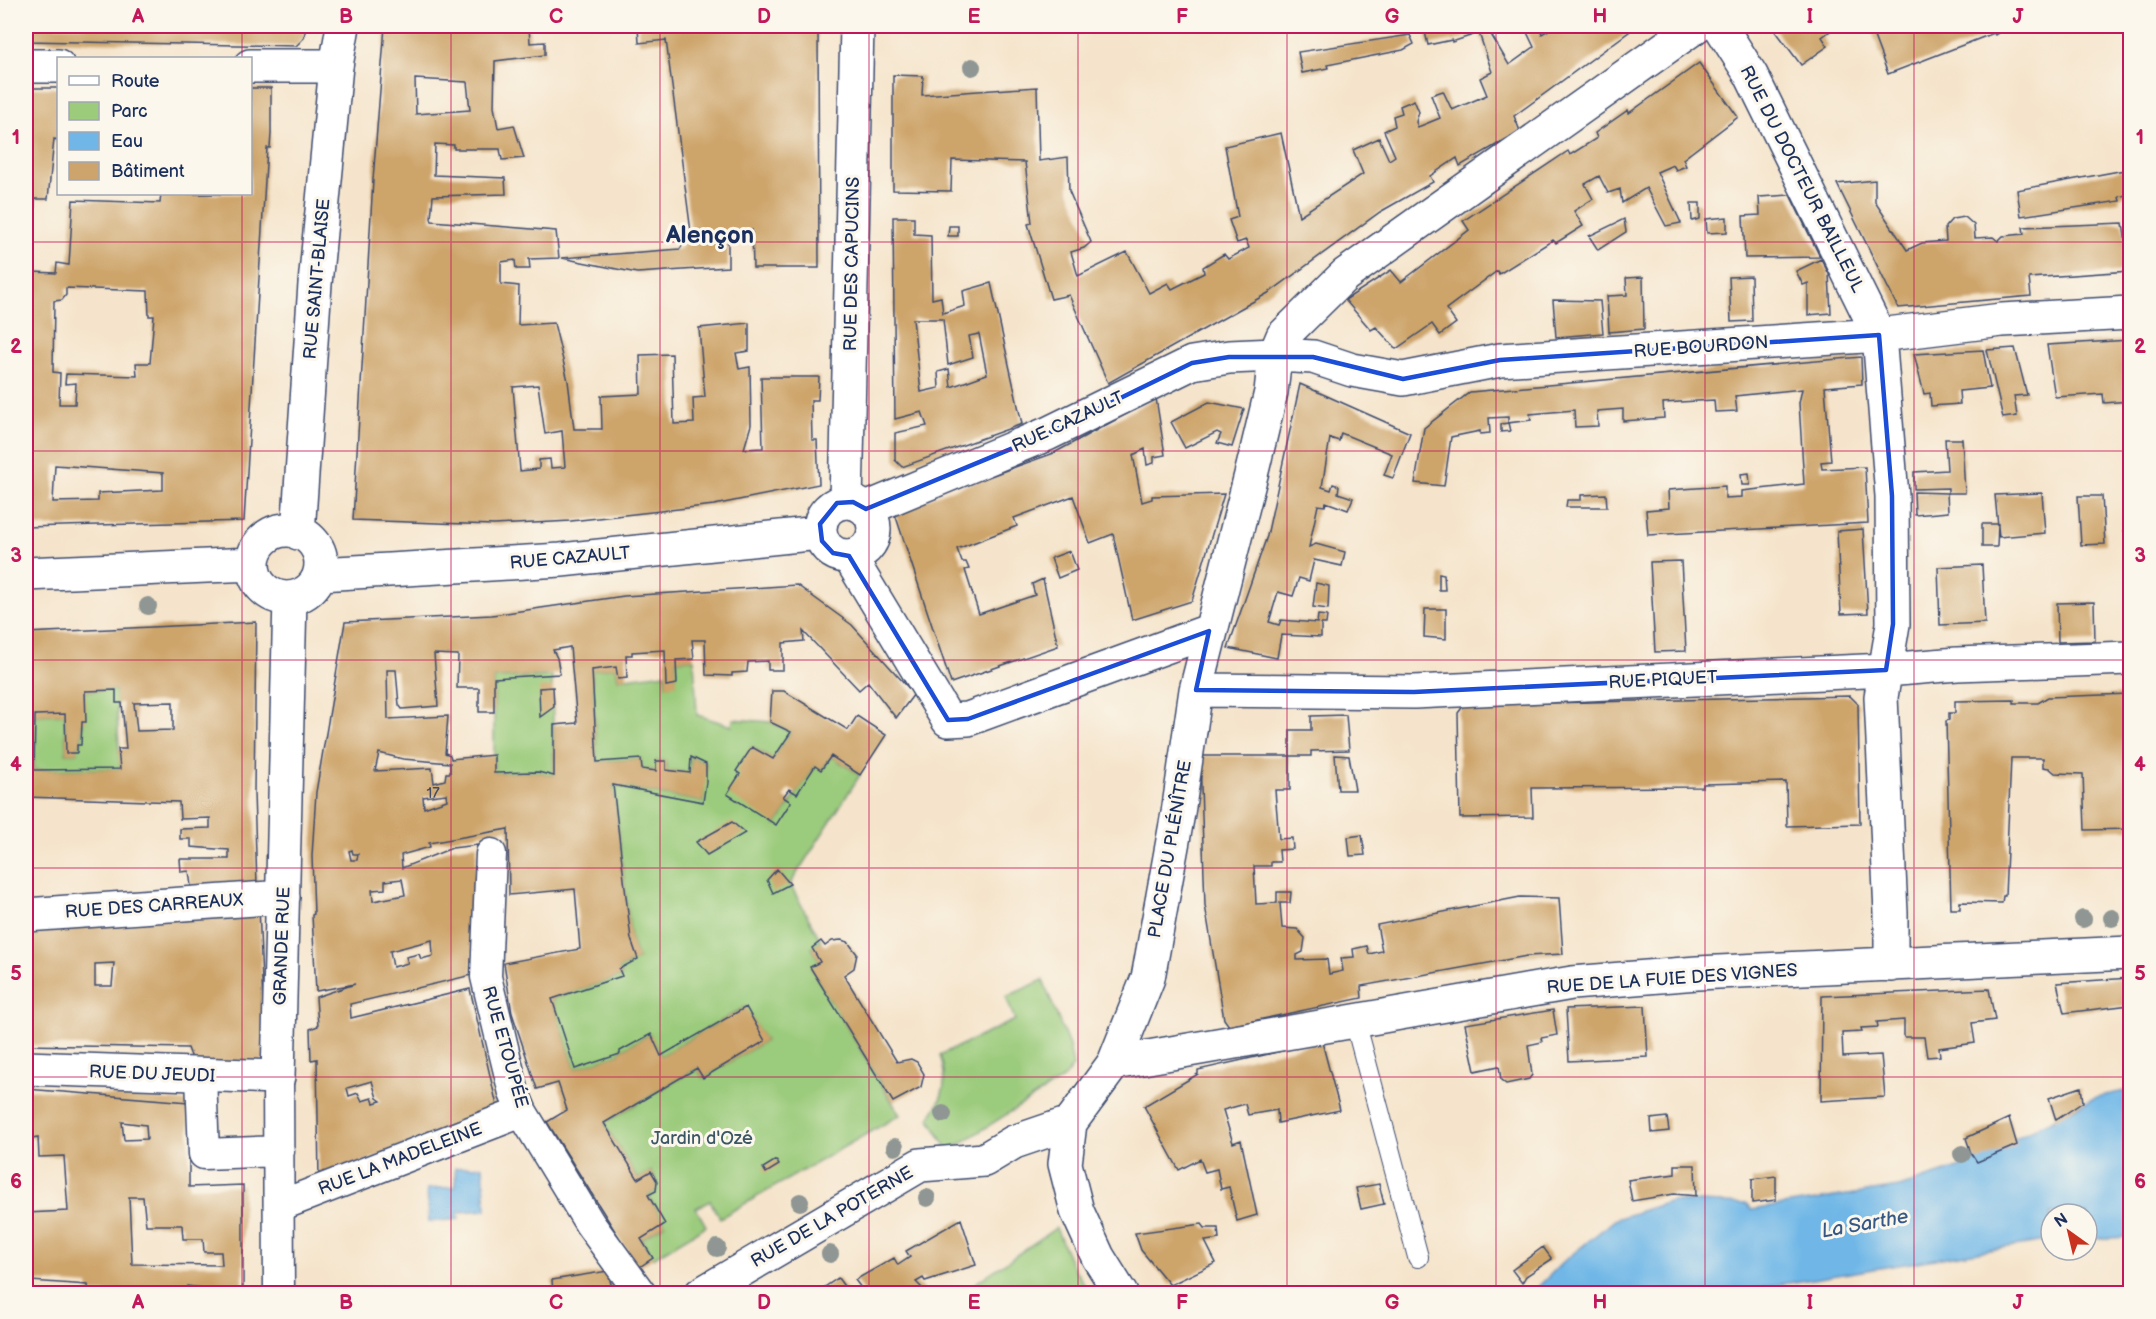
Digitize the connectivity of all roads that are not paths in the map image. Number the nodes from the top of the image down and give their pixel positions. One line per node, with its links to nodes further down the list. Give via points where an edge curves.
1 (343, 26): 8 (street, RUE SAINT-BLAISE)
2 (857, 26): 12 (street, RUE DES CAPUCINS)
3 (1696, 26): 11 (street, via 1345,275 1283,336)
4 (1720, 26): 10 (street, RUE DU DOCTEUR BAILLEUL, via 1751,75)
5 (26, 66): 6 (street)
6 (57, 66)
7 (252, 66): 8 (street)
8 (336, 66): 13 (street, RUE SAINT-BLAISE, via 315,284)
9 (2130, 313): 10 (street, RUE BOURDON, via 2002,320)
10 (1880, 335): 11 (street, RUE BOURDON, via 1500,360 1403,379 1352,370 1313,357); 22 (street, via 1892,496 1893,624)
11 (1275, 355): 12 (street, RUE CAZAULT, via 1192,363 1047,434); 20 (street, PLACE DU PLÉNÎTRE, via 1271,392)
12 (856, 506): 14 (street, via 837,503 823,515); 15 (street, via 871,517 874,534 866,549)
13 (298, 533): 16 (street, via 288,530 267,536 254,553); 18 (street, via 315,545)
14 (819, 533): 15 (street, via 833,553); 18 (street, RUE CAZAULT, via 561,560)
15 (849, 556): 20 (street, via 948,720 968,719)
16 (252, 564): 17 (street); 19 (street, via 259,585 268,593)
17 (26, 574)
18 (320, 574): 19 (street, via 309,591)
19 (290, 598): 25 (street, GRANDE RUE)
20 (1209, 631): 23 (street, PLACE DU PLÉNÎTRE)
21 (2130, 658): 22 (street, RUE PIQUET)
22 (1886, 670): 23 (street, RUE PIQUET, via 1414,692); 28 (street, via 1881,697)
23 (1196, 690): 30 (street, PLACE DU PLÉNÎTRE, via 1148,978)
24 (491, 854): 34 (street, RUE ETOUPÉE, via 486,977)
25 (283, 897): 26 (street, RUE DES CARREAUX); 33 (street, GRANDE RUE)
26 (26, 915)
27 (2130, 953): 28 (street, RUE DE LA FUIE DES VIGNES)
28 (1891, 965): 29 (street, RUE DE LA FUIE DES VIGNES, via 1572,983)
29 (1355, 1021): 30 (street, RUE DE LA FUIE DES VIGNES); 38 (lane)
30 (1114, 1063): 35 (street)
31 (26, 1068): 32 (street, RUE DU JEUDI)
32 (201, 1076): 33 (street, RUE DU JEUDI); 36 (street, via 204,1154)
33 (279, 1077): 36 (street, GRANDE RUE)
34 (522, 1112): 37 (street, RUE LA MADELEINE); 39 (street, RUE ETOUPÉE, via 590,1224)
35 (1070, 1124): 41 (street, RUE DE LA POTERNE, via 1014,1142 984,1160 920,1165); 42 (street, via 1065,1164 1077,1211 1098,1257)
36 (279, 1151): 37 (street, GRANDE RUE)
37 (279, 1206): 40 (street, GRANDE RUE)
38 (1418, 1257)
39 (637, 1286)
40 (279, 1293)
41 (701, 1293)
42 (1121, 1293)

